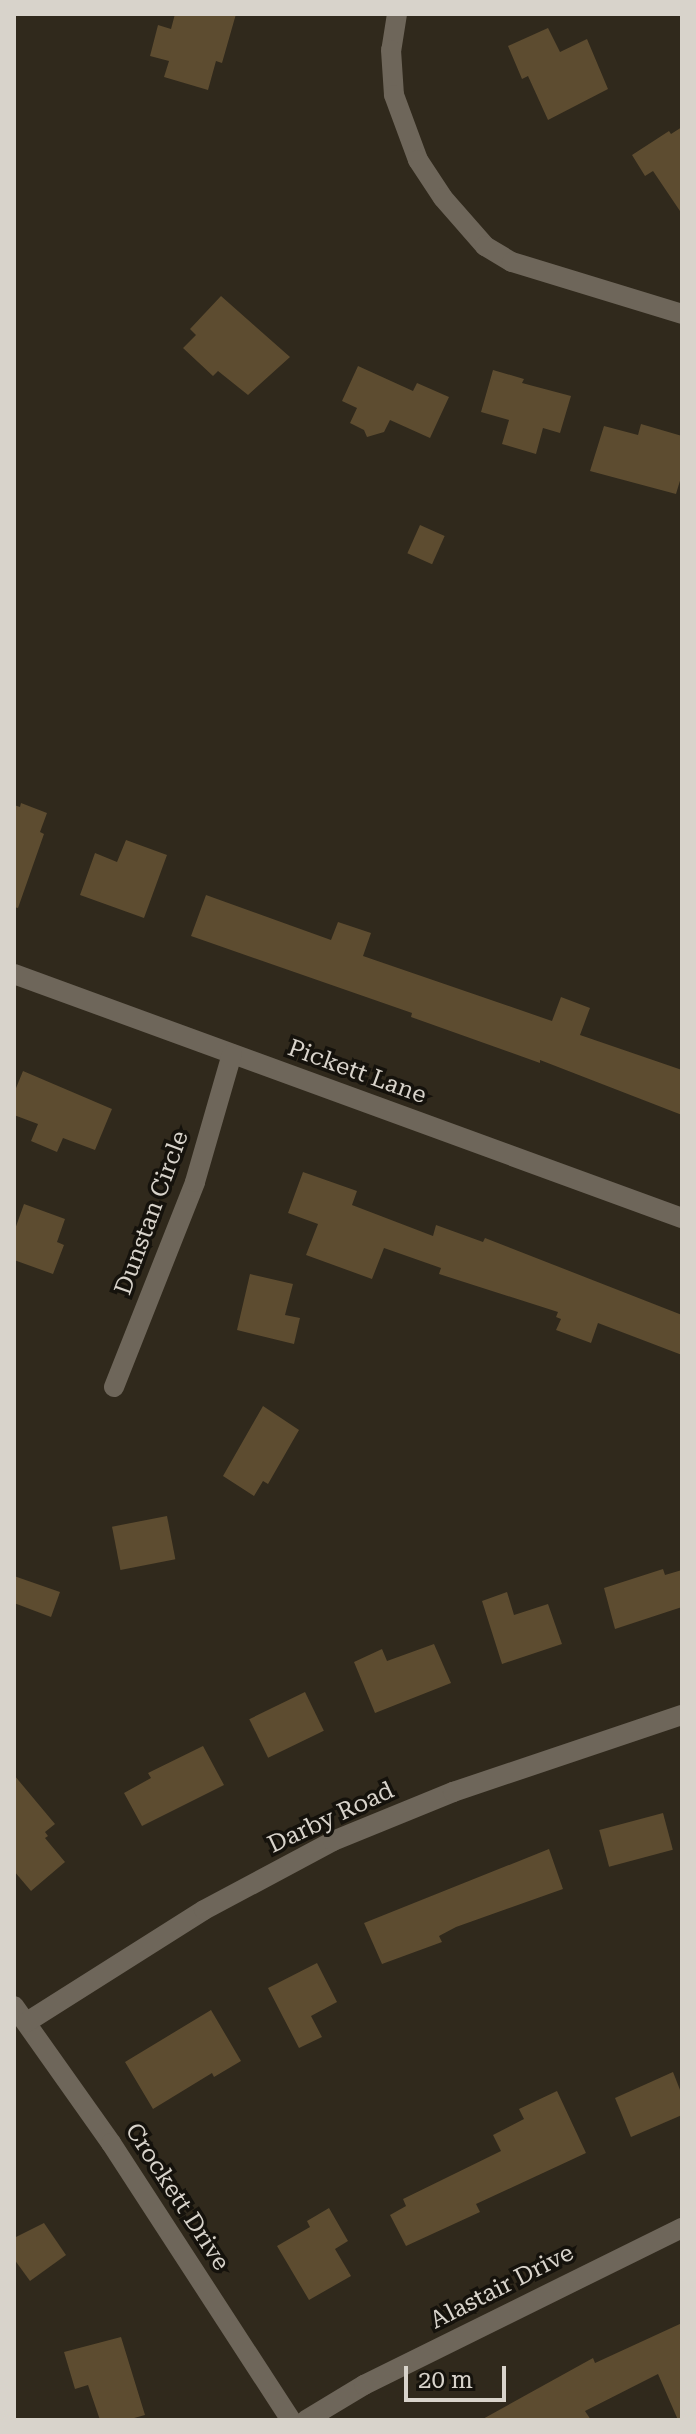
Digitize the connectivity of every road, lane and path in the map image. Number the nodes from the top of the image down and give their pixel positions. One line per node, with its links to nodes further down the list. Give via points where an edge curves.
1 (397, 14): 2 (street, via 391,50 394,95 418,160 485,246 512,262)
2 (682, 314)
3 (14, 974): 4 (street, Pickett Lane)
4 (232, 1054): 5 (street, Pickett Lane); 6 (street, Dunstan Circle, via 195,1182)
5 (682, 1218)
6 (114, 1387)
7 (682, 1715): 8 (street, Darby Road, via 453,1792 333,1841)
8 (21, 2014): 10 (street, Crockett Drive)
9 (682, 2228): 11 (street, Alastair Drive, via 364,2385)
10 (291, 2420)
11 (306, 2420)

